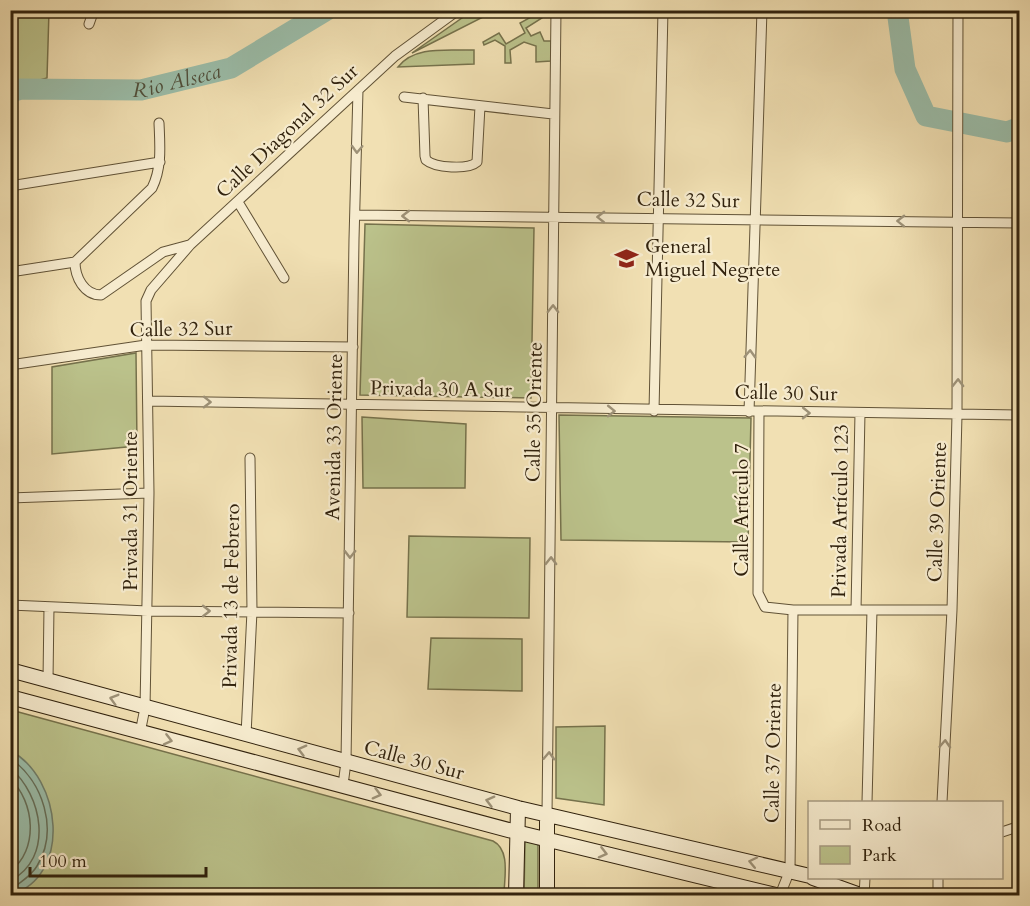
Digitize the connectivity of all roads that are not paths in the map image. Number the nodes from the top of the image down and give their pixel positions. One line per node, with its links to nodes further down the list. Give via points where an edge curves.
1 (94, 10): 7 (street)
2 (458, 10): 8 (street, Calle Diagonal 32 Sur, via 395,56)
3 (556, 10): 12 (street, Calle 35 Oriente)
4 (663, 10): 19 (street)
5 (762, 10): 20 (street)
6 (958, 10): 21 (street, Calle 39 Oriente)
7 (89, 24)
8 (358, 90): 16 (street, Calle Diagonal 32 Sur); 17 (street, Avenida 33 Oriente, one-way to 17)
9 (404, 97): 10 (street)
10 (423, 98): 11 (street); 11 (street, via 425,156 433,165 469,166 477,162)
11 (480, 106): 12 (street)
12 (553, 114): 18 (street, Calle 35 Oriente)
13 (159, 123): 14 (street)
14 (160, 162): 15 (street); 24 (street, via 152,188)
15 (10, 186)
16 (238, 202): 23 (street, Calle Diagonal 32 Sur); 26 (street)
17 (355, 215): 18 (street, Calle 32 Sur, one-way to 17); 29 (street, Avenida 33 Oriente)
18 (554, 217): 19 (street, Calle 32 Sur, one-way to 18); 33 (street, Calle 35 Oriente, one-way to 18)
19 (657, 218): 20 (street, Calle 32 Sur); 34 (street)
20 (754, 219): 21 (street, Calle 32 Sur, one-way to 20); 35 (street, one-way to 20)
21 (959, 222): 22 (street, Calle 32 Sur); 38 (street, Calle 39 Oriente, one-way to 21)
22 (1020, 224)
23 (190, 245): 24 (street, via 163,252 101,295 84,286); 27 (street, Calle Diagonal 32 Sur)
24 (75, 262): 25 (street)
25 (10, 272)
26 (284, 278)
27 (151, 290): 28 (street, Privada 31 Oriente, via 144,312)
28 (146, 345): 29 (street, Calle 32 Sur); 30 (street, Calle 32 Sur); 31 (street, Privada 31 Oriente)
29 (353, 347): 32 (street, Avenida 33 Oriente)
30 (10, 365)
31 (148, 401): 32 (street, Privada 30 A Sur, one-way to 32); 41 (street, Privada 31 Oriente)
32 (352, 405): 33 (street, Privada 30 A Sur); 51 (street, Avenida 33 Oriente, one-way to 51)
33 (552, 410): 34 (street, Calle 30 Sur, one-way to 34); 63 (street, Calle 35 Oriente, one-way to 33)
34 (654, 411): 35 (street, Calle 30 Sur)
35 (749, 412): 36 (street, Calle 30 Sur)
36 (759, 412): 37 (street, Calle 30 Sur, one-way to 37); 45 (street, Calle Artículo 7, via 758,593 765,607)
37 (860, 413): 38 (street, Calle 30 Sur); 46 (street, Privada Artículo 123)
38 (957, 415): 39 (street, Calle 30 Sur); 48 (street, Calle 39 Oriente)
39 (1020, 415)
40 (250, 458): 50 (street, Privada 13 de Febrero)
41 (149, 493): 42 (street); 49 (street, Privada 31 Oriente)
42 (10, 498)
43 (10, 605): 44 (street)
44 (49, 607): 49 (street); 53 (street)
45 (793, 610): 46 (street); 68 (street, Calle 37 Oriente)
46 (856, 610): 47 (street)
47 (872, 610): 48 (street); 60 (street)
48 (952, 610): 61 (street, Calle 39 Oriente, one-way to 48)
49 (148, 611): 50 (street, one-way to 50); 55 (street, Privada 31 Oriente)
50 (252, 611): 51 (street); 57 (street, Privada 13 de Febrero)
51 (349, 613): 58 (street, Avenida 33 Oriente)
52 (10, 670): 53 (main road, Calle 30 Sur)
53 (48, 680): 55 (main road, Calle 30 Sur, one-way to 53)
54 (10, 697): 56 (main road)
55 (145, 708): 56 (street, Privada 31 Oriente); 57 (main road, Calle 30 Sur)
56 (140, 733): 59 (main road, one-way to 59)
57 (246, 735): 58 (main road, Calle 30 Sur, one-way to 57)
58 (346, 762): 59 (street, Avenida 33 Oriente); 62 (main road, Calle 30 Sur, one-way to 58)
59 (343, 785): 65 (main road, one-way to 65)
60 (867, 801)
61 (942, 801)
62 (518, 808): 63 (main road, Calle 30 Sur); 65 (main road)
63 (547, 814): 67 (main road); 68 (main road, Calle 30 Sur, one-way to 63)
64 (1020, 826): 66 (street)
65 (516, 832): 67 (main road); 73 (main road)
66 (1003, 832)
67 (546, 839): 74 (main road); 75 (main road, one-way to 75)
68 (789, 870): 69 (main road, Calle 30 Sur); 75 (street, Calle 37 Oriente)
69 (808, 876)
70 (817, 879): 76 (main road, Calle 30 Sur)
71 (865, 879): 76 (street)
72 (938, 879): 77 (street)
73 (516, 896)
74 (547, 896)
75 (780, 896)
76 (864, 896)
77 (938, 896)

